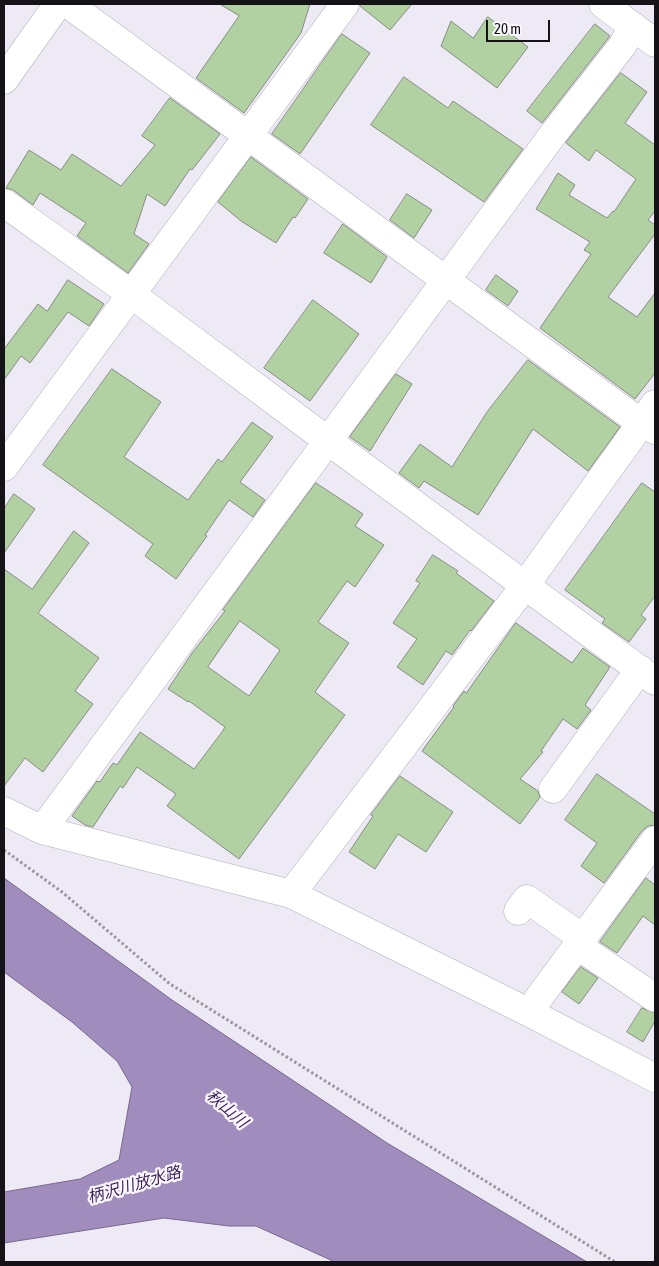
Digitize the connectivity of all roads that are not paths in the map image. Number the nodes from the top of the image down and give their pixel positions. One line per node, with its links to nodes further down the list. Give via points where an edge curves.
1 (58, 4): 7 (street)
2 (68, 4): 8 (street)
3 (345, 4): 8 (street)
4 (603, 4): 5 (street)
5 (633, 26): 6 (street); 10 (street, via 622,46)
6 (655, 42)
7 (4, 80)
8 (248, 135): 10 (street); 11 (street)
9 (4, 203): 11 (street)
10 (445, 281): 12 (street); 13 (street)
11 (131, 294): 13 (street); 14 (street)
12 (650, 419): 15 (street)
13 (327, 440): 15 (street); 19 (street)
14 (7, 458)
15 (526, 584): 16 (street); 21 (street)
16 (647, 675): 17 (street)
17 (553, 789)
18 (4, 811): 19 (street)
19 (47, 823): 21 (street)
20 (652, 851): 23 (street)
21 (291, 894): 25 (street)
22 (518, 911): 23 (street, via 527,899)
23 (581, 942): 24 (street); 25 (street, via 538,999)
24 (655, 998)
25 (532, 1014): 26 (street)
26 (655, 1078)

